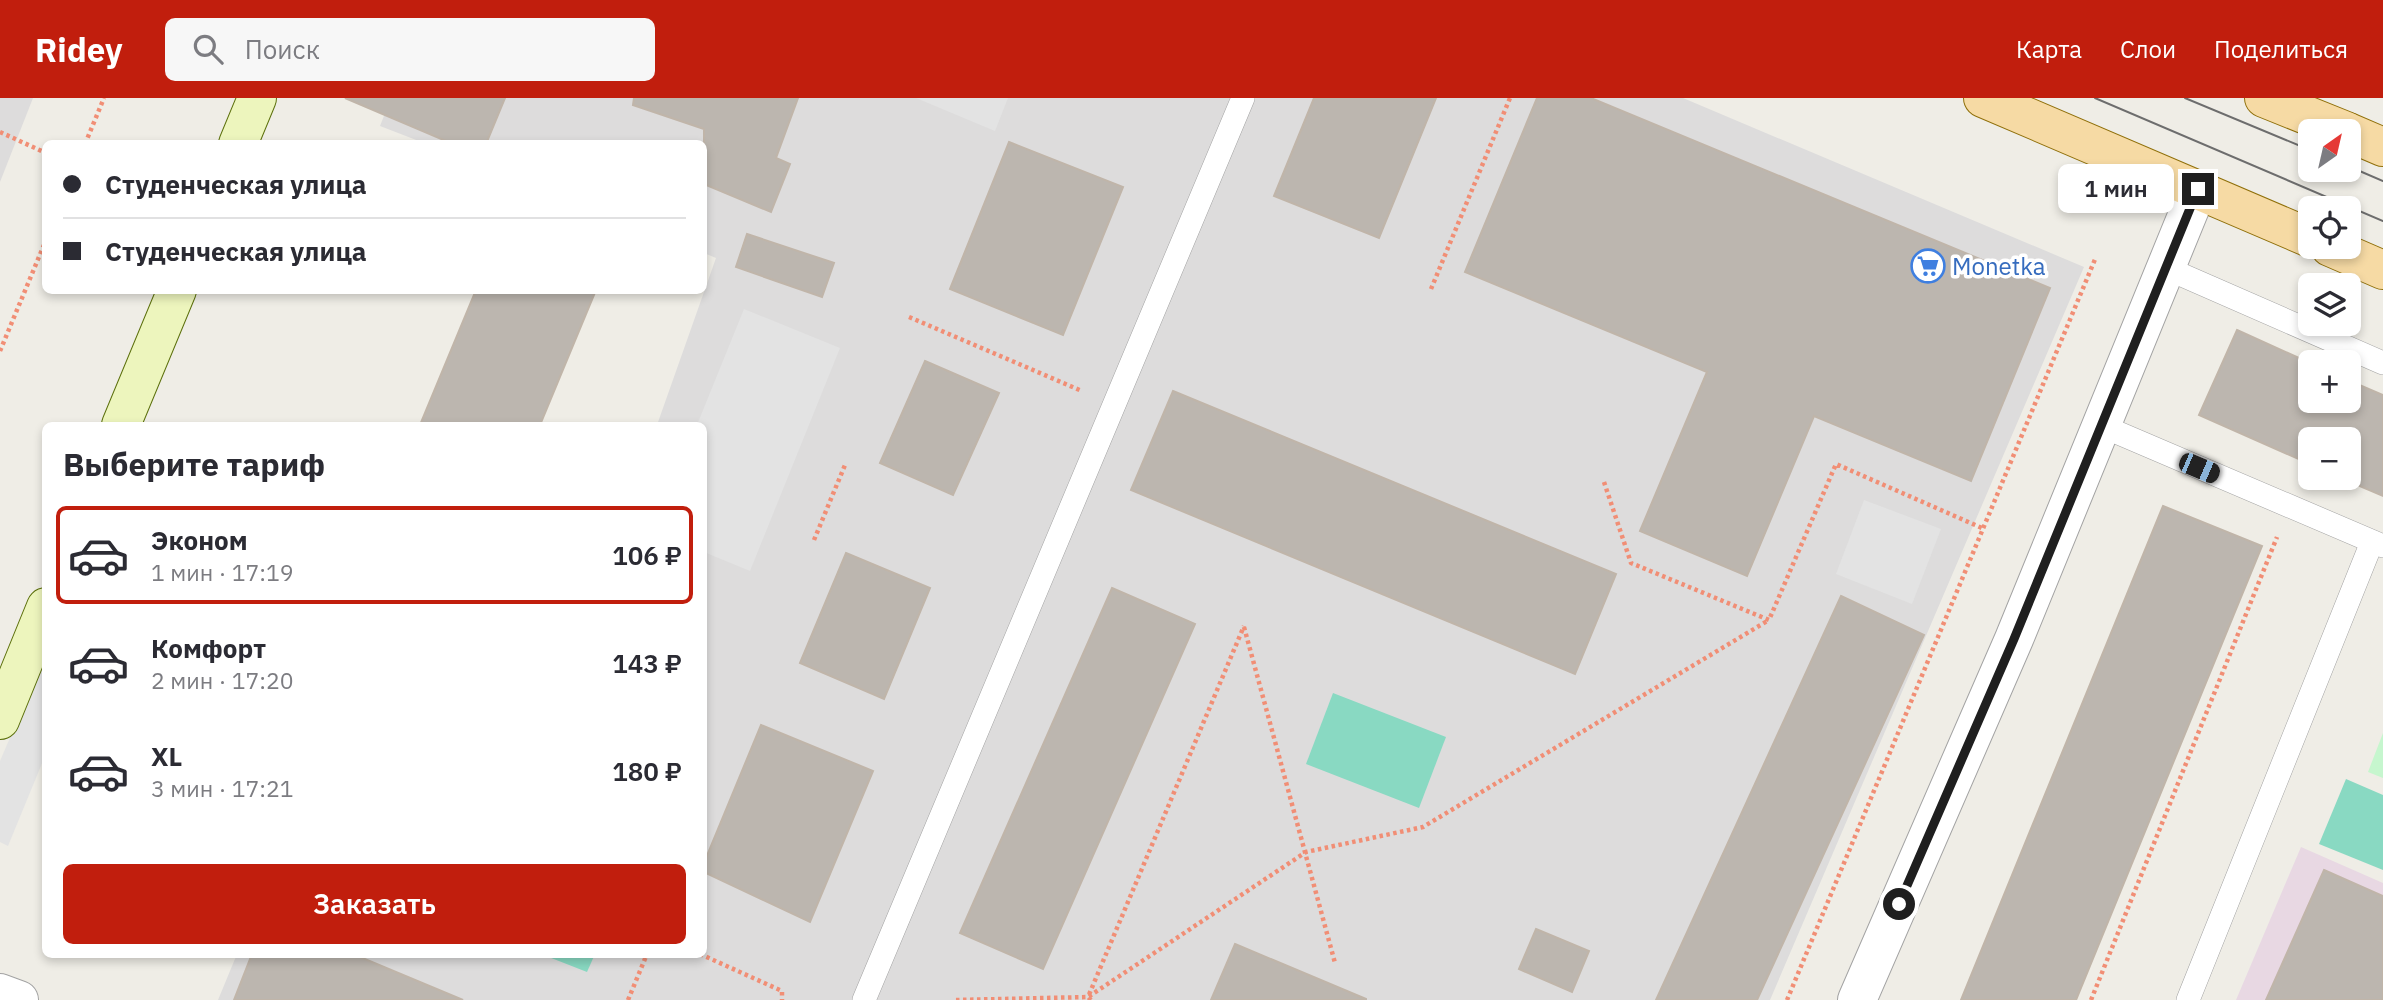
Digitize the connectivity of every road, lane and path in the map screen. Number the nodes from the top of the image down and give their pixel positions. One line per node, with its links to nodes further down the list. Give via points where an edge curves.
1 (104, 98): 10 (path)
2 (257, 98): 11 (main road)
3 (1243, 98): 26 (lane)
4 (1510, 98): 21 (path)
5 (1983, 98): 14 (main road)
6 (2264, 98): 7 (main road)
7 (2315, 119)
8 (0, 132): 13 (path)
9 (2361, 138): 12 (main road)
10 (87, 140)
11 (240, 140)
12 (2383, 147)
13 (42, 151)
14 (2198, 189): 15 (main road); 19 (street)
15 (2298, 233)
16 (42, 250): 24 (path)
17 (2096, 257): 31 (path)
18 (2358, 259): 20 (main road)
19 (2166, 268): 25 (lane); 28 (street)
20 (2383, 270)
21 (1431, 289)
22 (175, 294): 27 (main road)
23 (909, 317): 26 (path)
24 (0, 351)
25 (2383, 363)
26 (1115, 405): 47 (lane)
27 (122, 422)
28 (2102, 426): 34 (lane); 50 (street)
29 (845, 465): 33 (path)
30 (1604, 482): 36 (path, via 1631,563)
31 (1982, 528): 36 (path, via 1836,464); 49 (path)
32 (2266, 528): 51 (path, via 2278,533)
33 (814, 540)
34 (2378, 544): 52 (lane)
35 (42, 617): 37 (main road)
36 (1769, 620): 38 (path, via 1423,827)
37 (0, 720)
38 (1306, 852): 41 (path); 43 (path); 43 (path, via 1244,626)
39 (707, 957): 46 (path, via 782,992)
40 (645, 958): 45 (path)
41 (1335, 963)
42 (0, 993): 44 (street)
43 (1090, 998): 48 (path)
44 (19, 1000)
45 (628, 1000)
46 (782, 1000)
47 (864, 1000)
48 (956, 1000)
49 (1787, 1000)
50 (1857, 1000)
51 (2091, 1000)
52 (2188, 1000)

